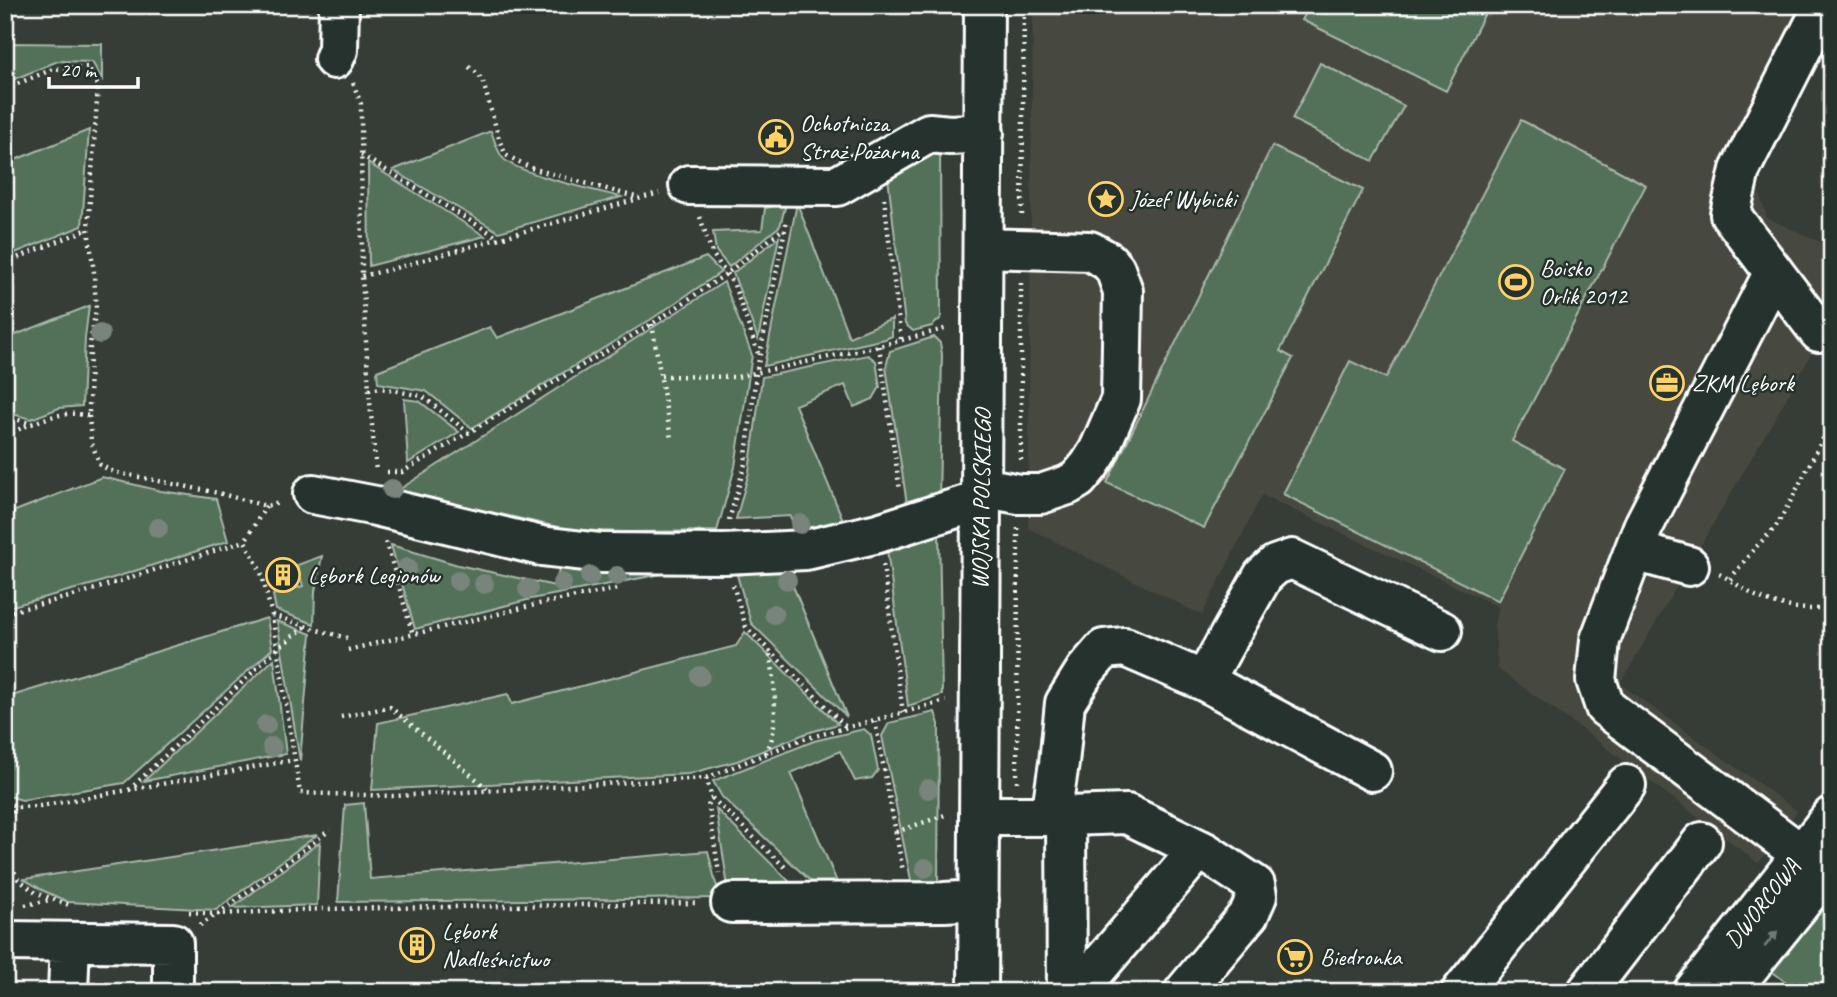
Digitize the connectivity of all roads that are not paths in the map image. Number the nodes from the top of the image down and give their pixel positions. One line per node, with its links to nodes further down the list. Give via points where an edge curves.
1 (339, 5): 4 (street)
2 (984, 5): 5 (street, WOJSKA POLSKIEGO)
3 (1824, 5): 8 (street, via 1740,170 1730,214)
4 (342, 66)
5 (984, 133): 6 (street, via 929,133 837,186); 7 (street, WOJSKA POLSKIEGO)
6 (689, 185)
7 (983, 248): 11 (street, WOJSKA POLSKIEGO); 11 (street, via 1090,251 1115,269 1123,291 1121,399 1089,466 1068,485 1041,494)
8 (1774, 272): 9 (street); 12 (street)
9 (1819, 332)
10 (313, 494): 11 (street, via 376,489 541,546 601,553 724,554 806,551 966,505)
11 (981, 495): 18 (street, WOJSKA POLSKIEGO)
12 (1634, 551): 13 (street); 23 (street, via 1600,640 1595,680 1605,707)
13 (1689, 566)
14 (1443, 631): 15 (street, via 1292,558 1263,576)
15 (1204, 681): 16 (street); 19 (street, via 1125,647 1104,649 1065,703 1059,763)
16 (1372, 771)
17 (1626, 785): 35 (street)
18 (962, 816): 19 (street); 24 (street, WOJSKA POLSKIEGO)
19 (1044, 816): 22 (street, via 1127,814); 32 (street)
20 (1832, 816): 23 (street, DWORCOWA)
21 (1702, 842): 36 (street)
22 (1199, 849): 33 (street); 34 (street, via 1255,885 1257,896 1249,914)
23 (1816, 859): 28 (street, DWORCOWA)
24 (979, 900): 25 (street); 31 (street, WOJSKA POLSKIEGO)
25 (731, 903)
26 (74, 924): 27 (street); 29 (street); 30 (street, via 177,927)
27 (5, 941)
28 (1715, 986)
29 (68, 992)
30 (173, 992)
31 (978, 992)
32 (1067, 992)
33 (1077, 992)
34 (1184, 992)
35 (1461, 992)
36 (1587, 992)

